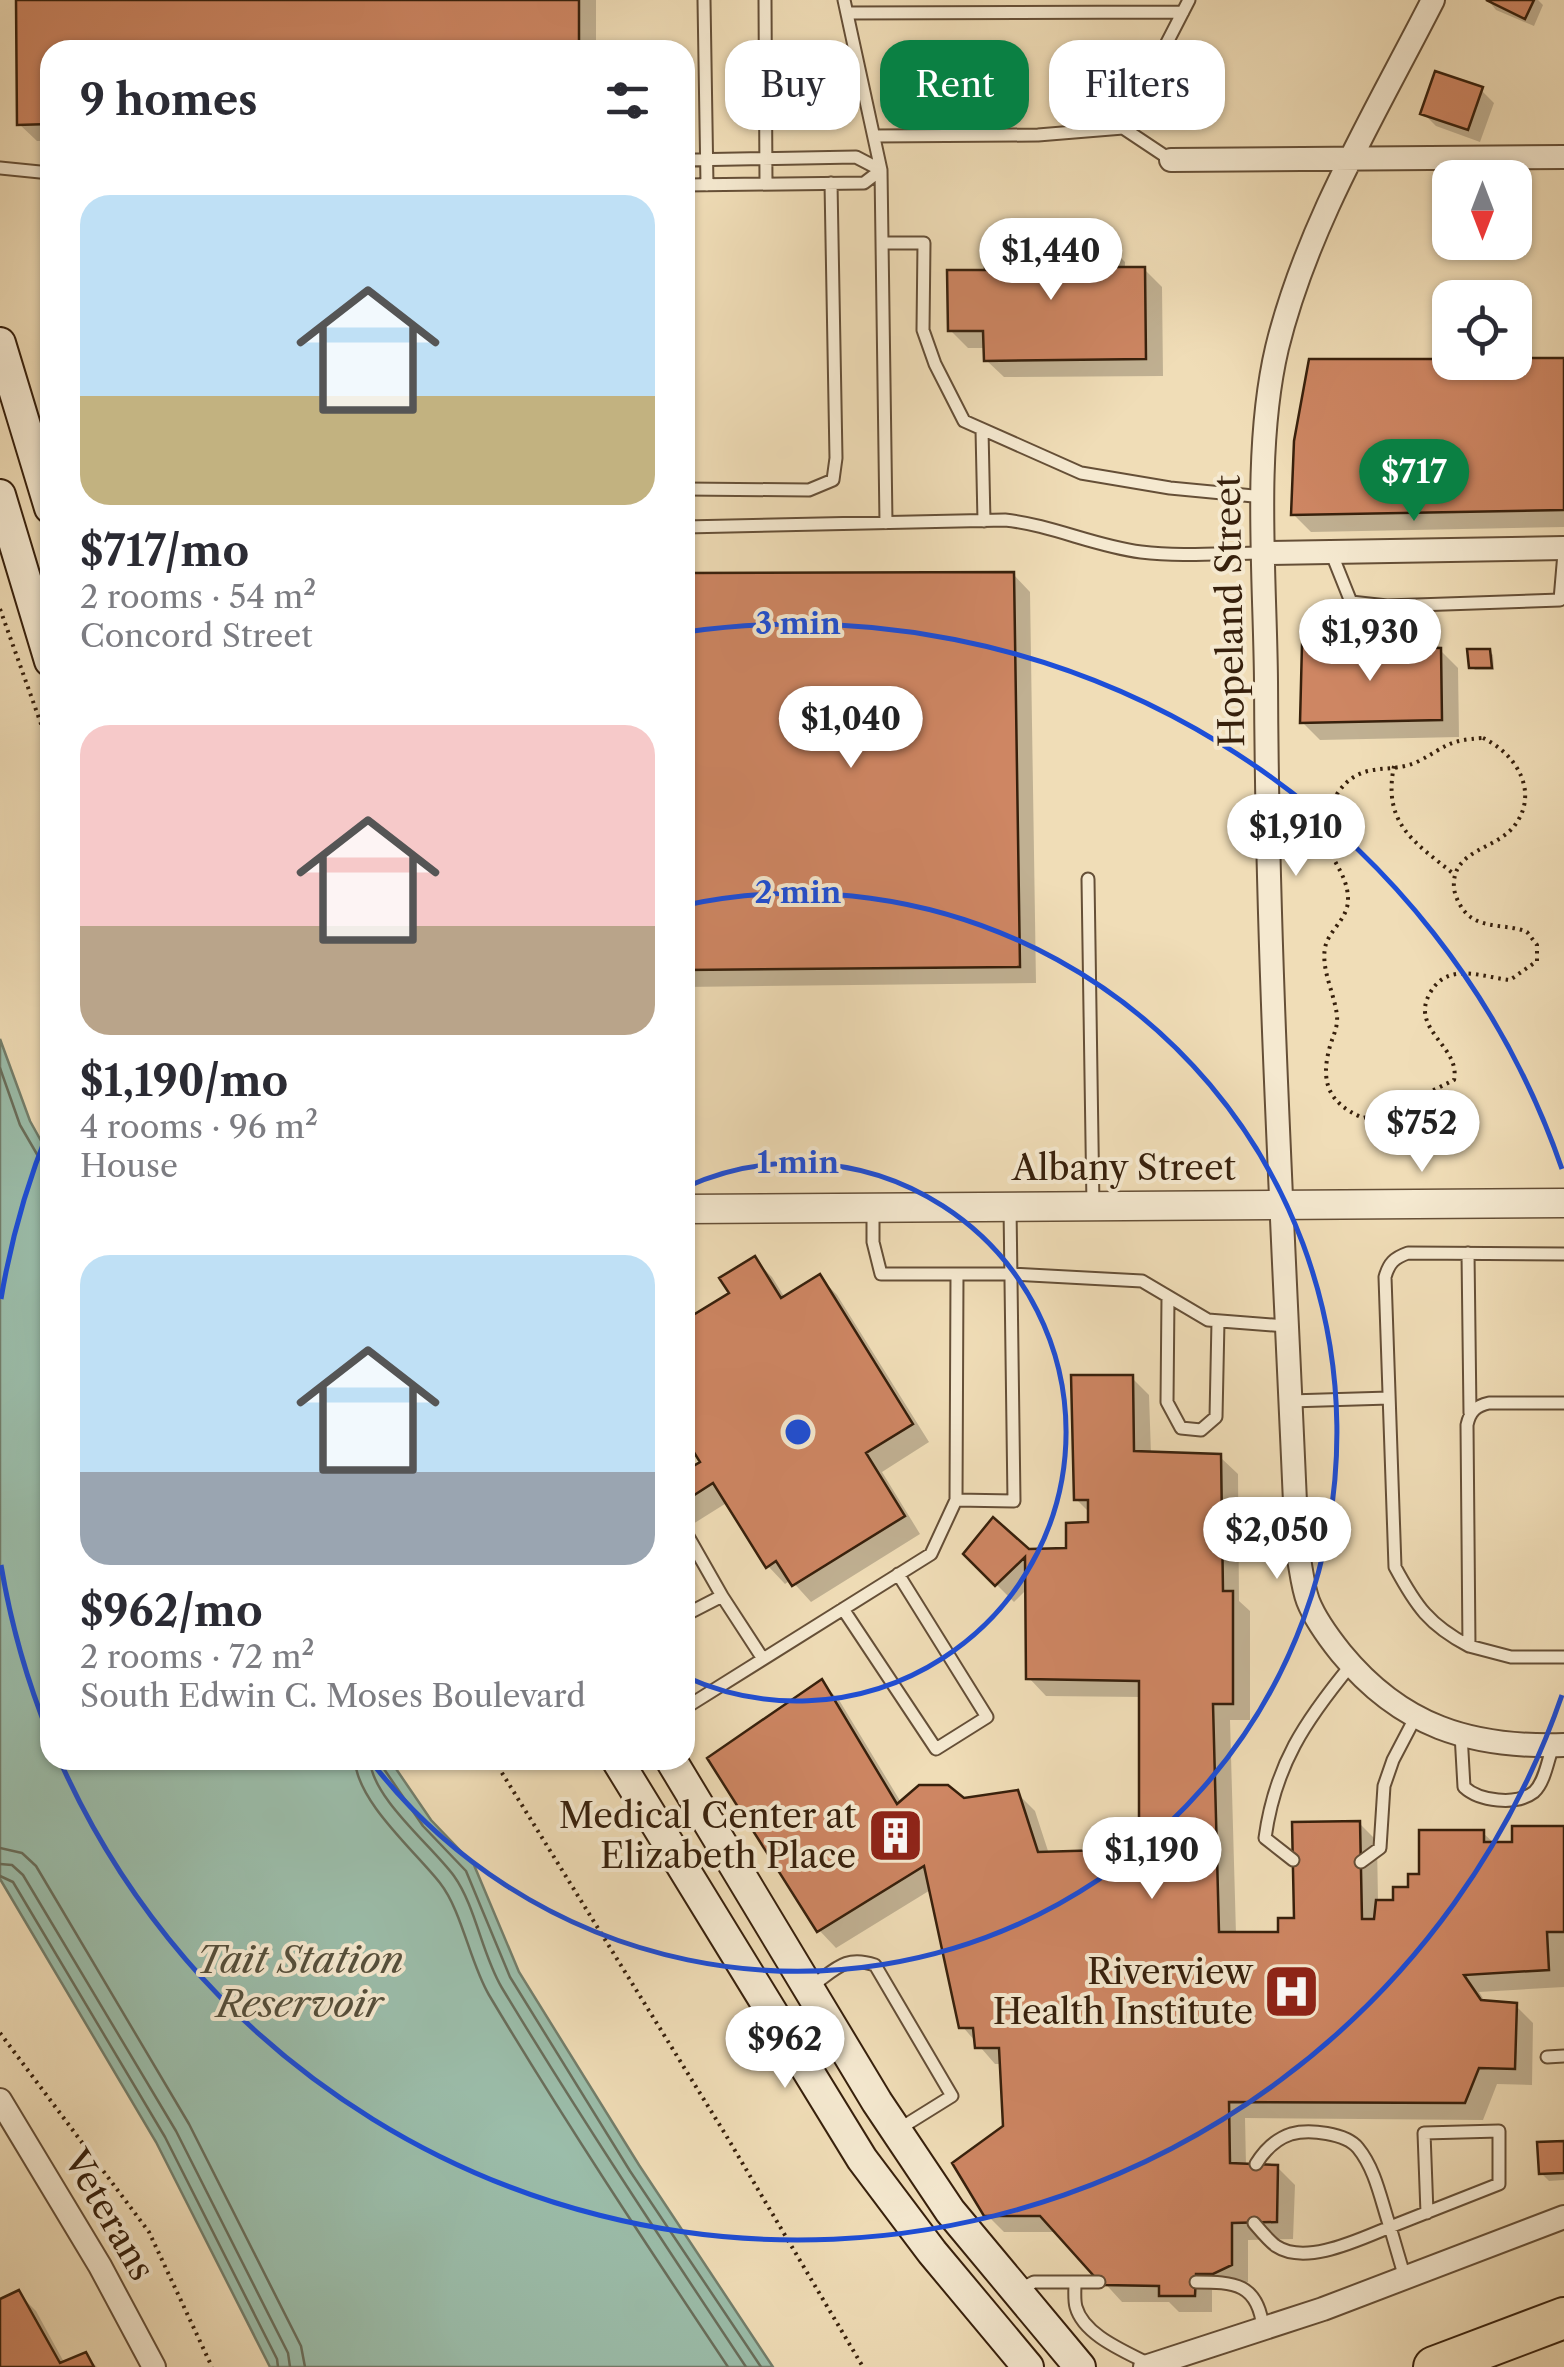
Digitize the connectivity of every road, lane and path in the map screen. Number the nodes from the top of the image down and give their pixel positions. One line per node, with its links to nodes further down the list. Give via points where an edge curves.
1 (704, 0): 12 (lane)
2 (765, 0): 11 (lane)
3 (1434, 0): 15 (street, Hopeland Street)
4 (1186, 6): 5 (lane); 6 (lane)
5 (845, 7): 9 (lane)
6 (1168, 40)
7 (1099, 130): 9 (lane)
8 (1126, 130): 14 (lane)
9 (874, 136): 17 (lane)
10 (1561, 152): 15 (street)
11 (766, 158): 12 (lane); 17 (lane, via 856,157); 20 (lane)
12 (707, 159): 13 (lane); 22 (lane)
13 (695, 160)
14 (1171, 160): 15 (street)
15 (1352, 160): 29 (street, Hopeland Street, via 1307,254 1278,346)
16 (0, 168): 18 (lane)
17 (881, 170): 19 (lane, via 864,183); 23 (lane)
18 (40, 171)
19 (831, 183): 20 (lane); 27 (lane, via 833,480 809,490)
20 (766, 184): 22 (lane)
21 (695, 185): 22 (lane)
22 (707, 185)
23 (882, 242): 25 (lane, via 924,243 923,330 964,421); 31 (lane)
24 (0, 343): 26 (main road)
25 (982, 430): 29 (lane, via 1080,473); 30 (lane)
26 (40, 458)
27 (695, 489)
28 (0, 495): 37 (main road)
29 (1264, 497): 35 (street, Hopeland Street)
30 (984, 521): 31 (lane); 35 (lane, via 1036,523 1143,552)
31 (886, 522): 32 (lane)
32 (695, 527)
33 (1564, 551): 34 (street); 34 (lane, via 1560,600 1387,606 1351,602)
34 (1331, 552): 35 (street)
35 (1265, 553): 43 (street, Hopeland Street)
36 (0, 609): 38 (path)
37 (40, 628)
38 (40, 721)
39 (1394, 765): 40 (path, via 1401,826); 40 (path, via 1419,761 1445,744 1482,738 1511,756 1525,800 1514,827 1478,848); 40 (path, via 1353,776 1325,826 1348,906 1324,949 1337,1016 1324,1076 1334,1100 1363,1118 1454,1080 1452,1057 1427,1024 1428,996 1440,980 1458,972 1510,980 1537,962 1537,944 1527,932 1468,915 1456,899)
40 (1455, 875)
41 (1088, 879): 44 (lane)
42 (1564, 1203): 43 (street, Albany Street)
43 (1280, 1205): 44 (street, Albany Street); 54 (street, Hopeland Street)
44 (1093, 1206): 45 (street, Albany Street)
45 (1010, 1207): 46 (street, Albany Street); 51 (lane)
46 (873, 1208): 47 (street, Albany Street); 50 (lane, via 881,1274)
47 (695, 1209)
48 (1468, 1253): 49 (lane); 55 (lane, via 1408,1253 1388,1265); 58 (lane)
49 (1564, 1254)
50 (957, 1274): 51 (lane); 59 (lane)
51 (1011, 1274): 52 (lane, via 1142,1282); 59 (lane, via 1014,1501)
52 (1168, 1297): 53 (lane); 53 (lane, via 1167,1402 1181,1428 1202,1430 1216,1417)
53 (1218, 1321): 54 (lane)
54 (1286, 1326): 56 (street, Hopeland Street)
55 (1389, 1398): 56 (lane); 65 (lane, via 1396,1567 1415,1604 1440,1631)
56 (1290, 1402): 68 (street, Hopeland Street, via 1297,1549 1308,1602)
57 (1564, 1403): 58 (lane, via 1490,1402)
58 (1470, 1413): 65 (lane)
59 (956, 1500): 61 (lane, via 931,1554)
60 (695, 1549): 62 (lane)
61 (898, 1574): 63 (lane); 63 (lane, via 987,1717 936,1749)
62 (722, 1596): 64 (lane); 67 (lane)
63 (842, 1609): 67 (lane)
64 (695, 1610)
65 (1469, 1646): 66 (lane, via 1512,1658)
66 (1564, 1658)
67 (763, 1659): 69 (lane)
68 (1351, 1665): 70 (street, Hopeland Street); 76 (lane, via 1320,1702 1271,1795 1265,1838)
69 (695, 1702)
70 (1415, 1718): 71 (street, Hopeland Street); 77 (lane, via 1384,1786 1380,1848)
71 (1461, 1734): 72 (street, Hopeland Street); 72 (lane, via 1464,1787 1492,1799 1534,1792)
72 (1558, 1746)
73 (500, 1770): 103 (path)
74 (623, 1770): 79 (main road)
75 (676, 1770): 78 (main road)
76 (1293, 1860)
77 (1361, 1862)
78 (808, 1988): 79 (main road); 84 (main road); 84 (lane, via 858,1959 875,1965 952,2096)
79 (770, 2011): 85 (main road)
80 (0, 2032): 102 (path, via 149,2232)
81 (1564, 2056): 82 (lane)
82 (1547, 2057)
83 (0, 2100): 101 (street, Veterans)
84 (896, 2130): 85 (main road); 95 (main road)
85 (860, 2154): 104 (main road)
86 (1256, 2164): 90 (lane, via 1265,2150 1293,2134 1329,2134 1356,2144)
87 (1426, 2212): 87 (lane, via 1499,2184 1499,2132 1424,2132); 90 (lane)
88 (1564, 2218): 93 (street)
89 (1254, 2223): 90 (lane, via 1277,2247 1307,2252 1331,2250)
90 (1390, 2227): 93 (lane)
91 (1099, 2282): 94 (lane)
92 (1196, 2282): 98 (lane, via 1240,2285 1254,2297)
93 (1395, 2282): 98 (street)
94 (1074, 2283): 95 (lane, via 1034,2282); 100 (lane, via 1082,2319)
95 (1014, 2291): 105 (main road)
96 (1564, 2304): 99 (highway)
97 (1564, 2318): 99 (highway)
98 (1263, 2328): 100 (street)
99 (1477, 2350): 106 (highway)
100 (1148, 2366)
101 (154, 2367)
102 (212, 2367)
103 (863, 2367)
104 (1028, 2367)
105 (1080, 2367)
106 (1434, 2367)

